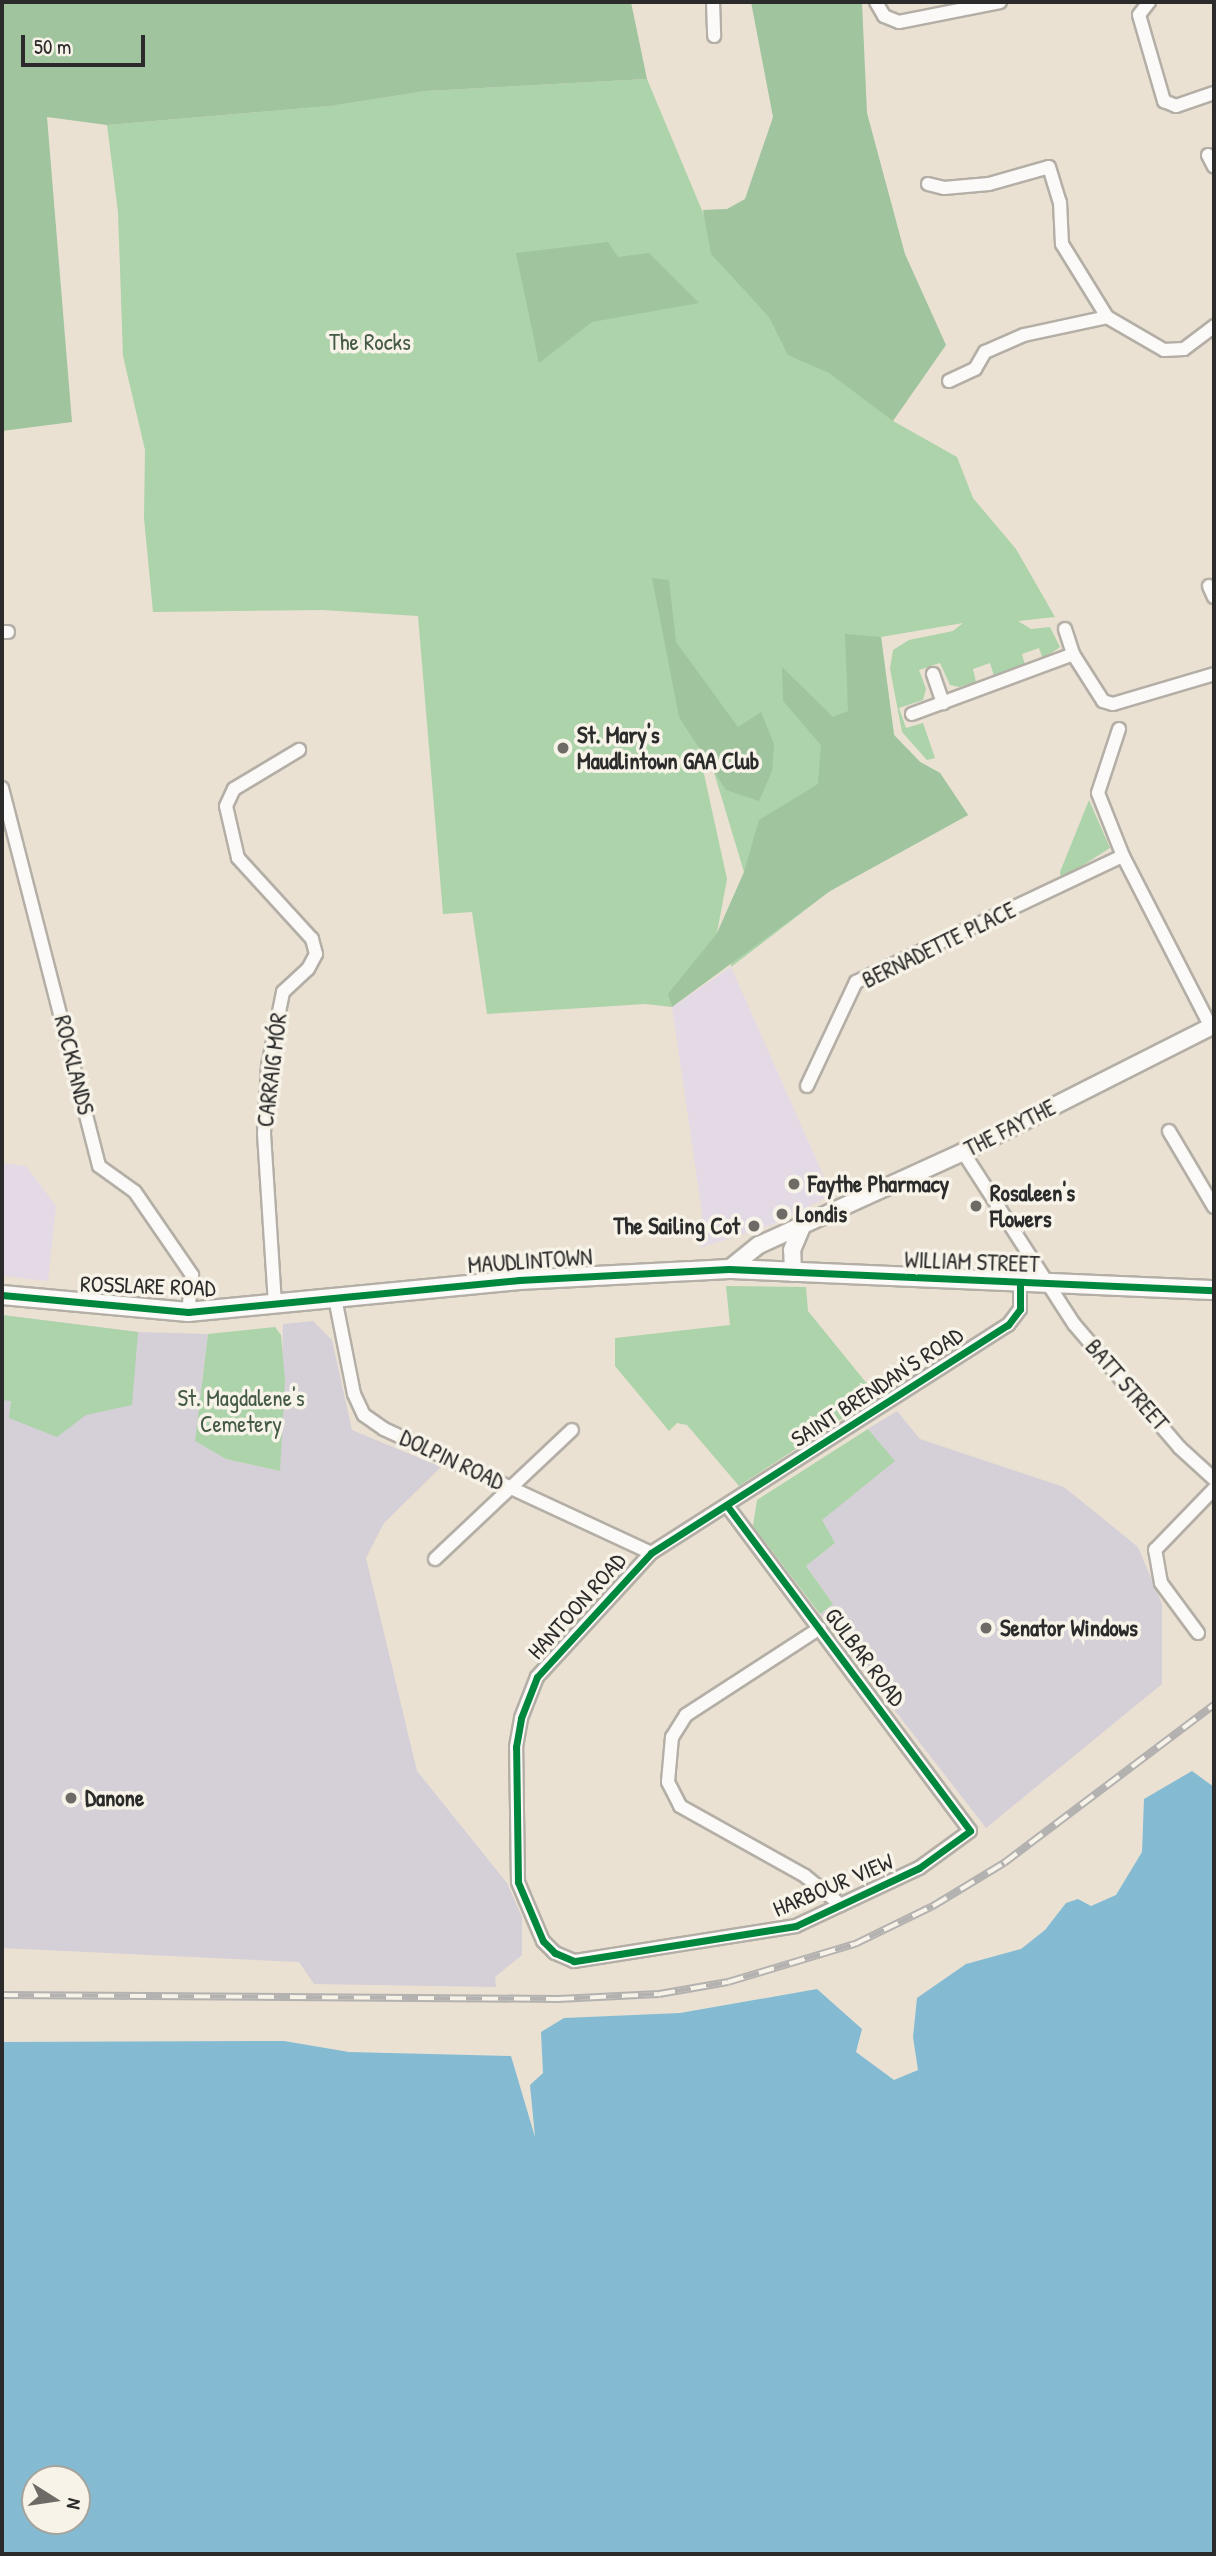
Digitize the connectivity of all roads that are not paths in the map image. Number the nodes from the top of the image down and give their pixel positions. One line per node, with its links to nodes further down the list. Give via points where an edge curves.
1 (713, 2): 5 (street)
2 (876, 2): 3 (street, via 884,16 899,22)
3 (1000, 2)
4 (1145, 2): 6 (street, via 1139,15 1164,101 1176,106)
5 (714, 36)
6 (1214, 93)
7 (1208, 155): 8 (street)
8 (1214, 167)
9 (928, 184): 10 (street, via 944,188 989,184 1049,167 1060,202 1062,244)
10 (1107, 317): 11 (street, via 1164,350 1184,349); 12 (street, via 1024,335 985,352 975,369)
11 (1214, 326)
12 (949, 381)
13 (1065, 629): 14 (street)
14 (1073, 654): 16 (street, via 1103,701 1113,704); 17 (street)
15 (933, 674): 17 (street)
16 (1214, 674)
17 (943, 703): 18 (street)
18 (912, 714)
19 (1119, 729): 22 (street, via 1098,793)
20 (299, 750): 36 (street, CARRAIG MÓR, via 234,789 226,806 238,858 312,939 316,954 308,969 283,992 268,1066 264,1133)
21 (2, 788): 37 (street, ROCKLANDS, via 99,1166 135,1192 192,1275)
22 (1123, 856): 23 (street); 24 (street, BERNADETTE PLACE, via 856,982)
23 (1213, 1026): 26 (street, THE FAYTHE)
24 (807, 1087)
25 (1169, 1131): 27 (street)
26 (963, 1152): 28 (street, THE FAYTHE); 32 (street, BATT STREET)
27 (1214, 1207)
28 (802, 1226): 29 (street, THE FAYTHE, via 759,1245); 30 (street, via 792,1250)
29 (729, 1269): 30 (main road, WILLIAM STREET); 35 (main road, MAUDLINTOWN, via 520,1280)
30 (793, 1273): 31 (main road, WILLIAM STREET)
31 (1020, 1283): 32 (main road, WILLIAM STREET); 42 (street, SAINT BRENDAN'S ROAD, via 1020,1310 1008,1325)
32 (1048, 1284): 33 (main road, WILLIAM STREET); 39 (street, BATT STREET, via 1074,1324 1180,1448)
33 (1214, 1290)
34 (2, 1295): 37 (main road, ROSSLARE ROAD)
35 (335, 1298): 36 (main road, ROSSLARE ROAD); 40 (street, DOLPIN ROAD, via 354,1394 364,1415 384,1429)
36 (275, 1304): 37 (main road, ROSSLARE ROAD)
37 (188, 1312)
38 (572, 1430): 40 (street)
39 (1214, 1479)
40 (512, 1488): 43 (street, DOLPIN ROAD); 44 (street)
41 (1214, 1489): 46 (street, via 1155,1550 1161,1583)
42 (728, 1507): 43 (street, HANTOON ROAD); 45 (street, GULBAR ROAD)
43 (651, 1553): 49 (street, HANTOON ROAD, via 537,1677 521,1718 516,1747 518,1882 543,1941 555,1953)
44 (435, 1559)
45 (820, 1628): 47 (street, GULBAR ROAD); 48 (street, via 686,1716 672,1737 668,1782 680,1807 805,1876)
46 (1198, 1633)
47 (970, 1830): 48 (street, HARBOUR VIEW, via 919,1868)
48 (841, 1905): 49 (street, HARBOUR VIEW, via 796,1926 754,1936)
49 (574, 1961)

